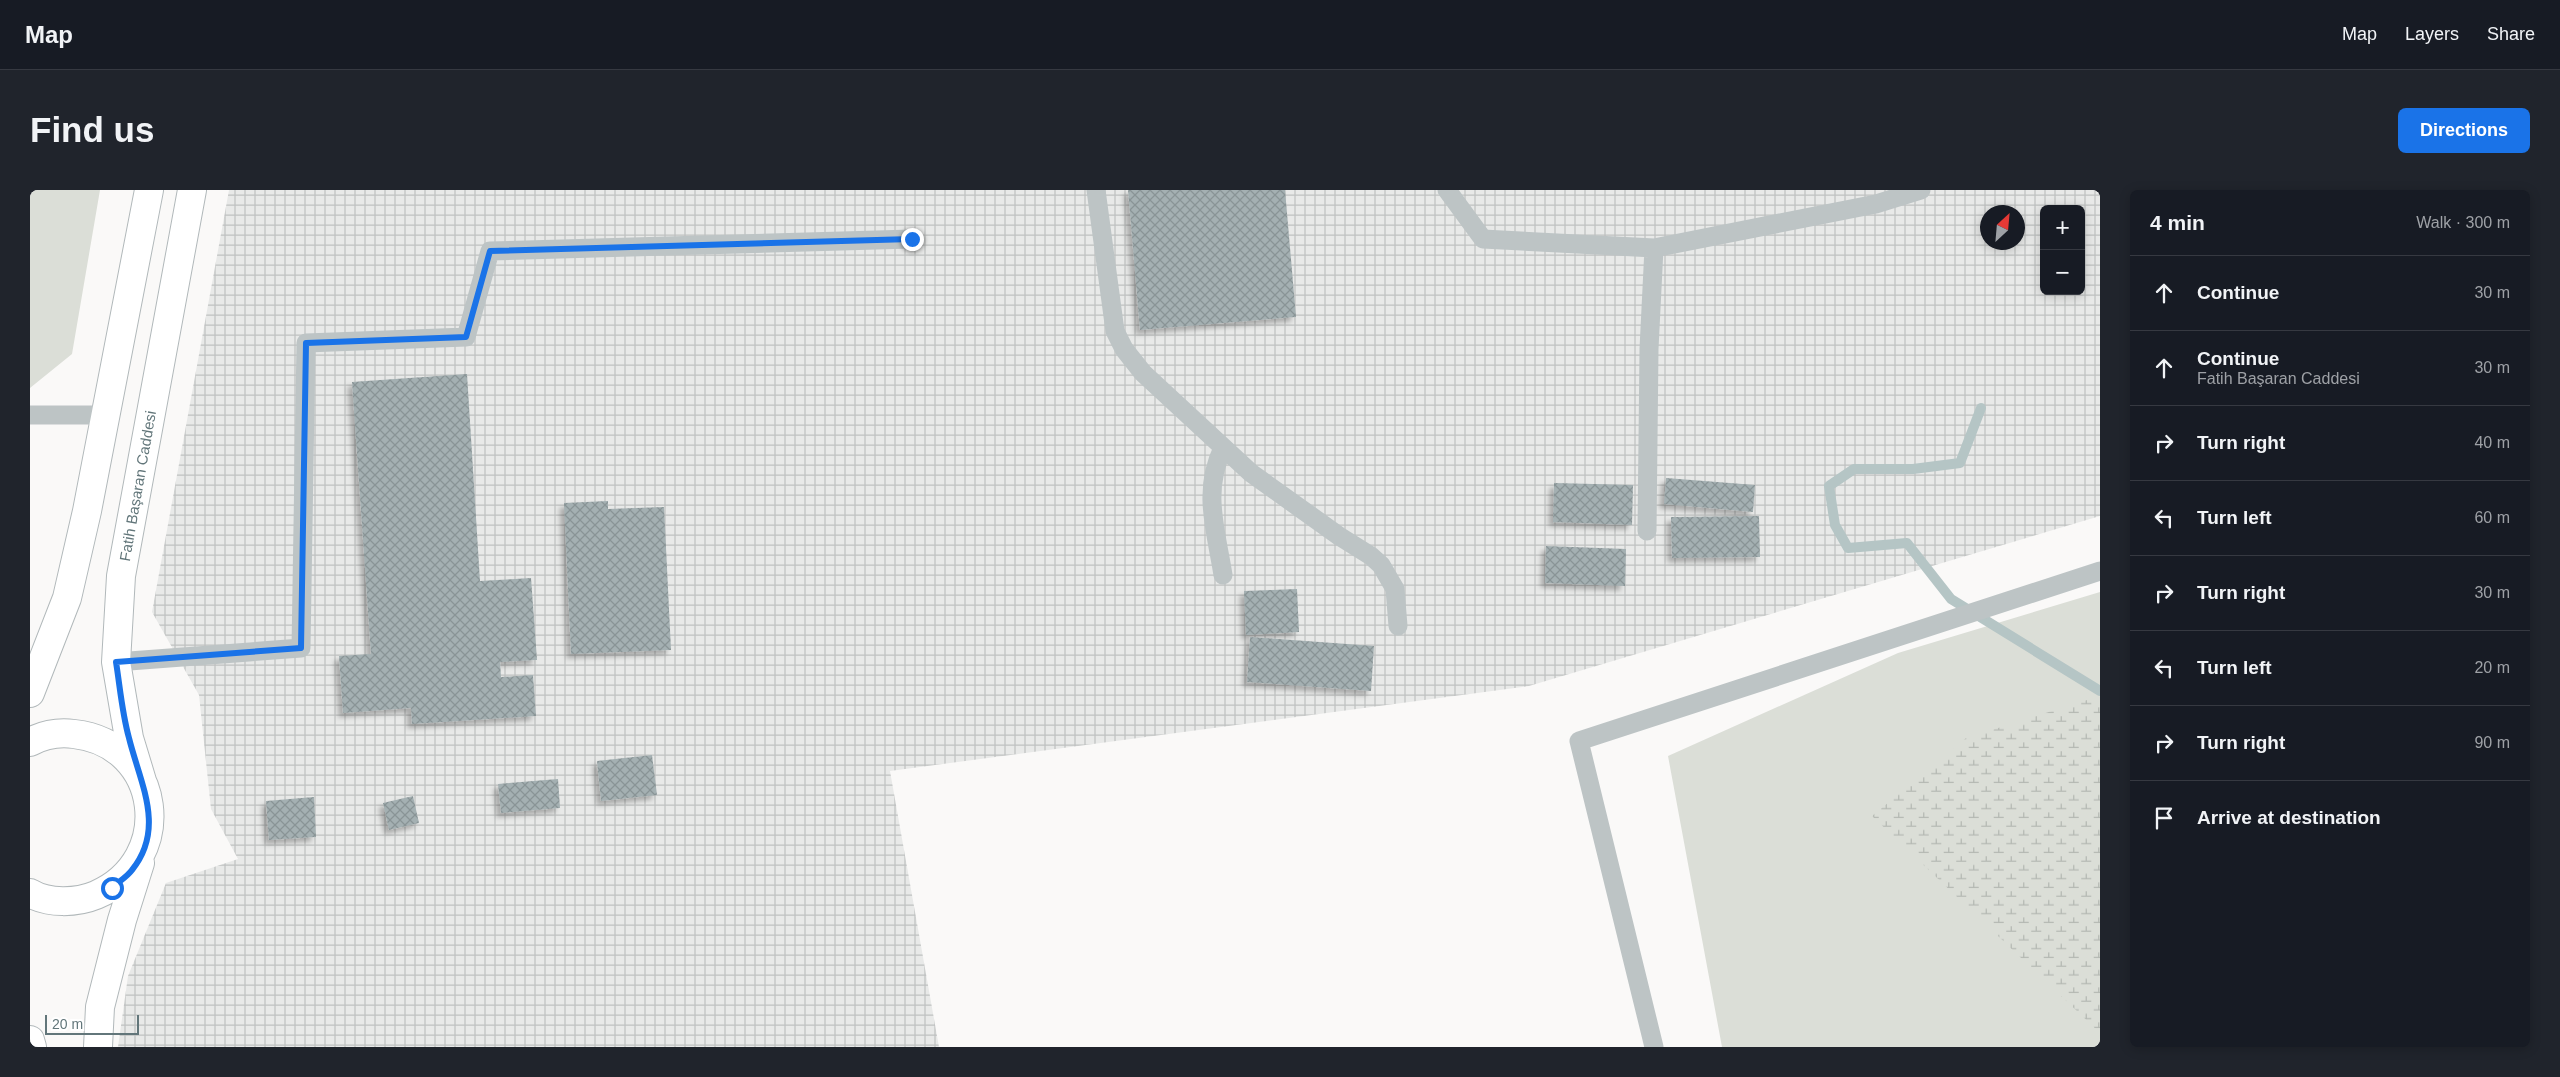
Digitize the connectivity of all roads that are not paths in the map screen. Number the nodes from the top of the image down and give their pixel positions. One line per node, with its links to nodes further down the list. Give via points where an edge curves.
1 (149, 190): 9 (main road)
2 (192, 190): 15 (main road, Fatih Başaran Caddesi, via 121,576)
3 (1096, 190): 10 (lane, via 1115,331 1124,350 1143,373)
4 (1446, 190): 7 (lane, via 1483,239)
5 (1921, 190): 7 (lane, via 1876,204)
6 (912, 239): 15 (lane, via 490,251 466,337 306,343 301,648)
7 (1654, 248): 11 (lane, via 1649,349)
8 (30, 415): 9 (lane)
9 (106, 415): 16 (main road, via 67,598)
10 (1223, 448): 13 (lane, via 1213,472 1211,502); 14 (lane, via 1251,473 1382,565 1395,590)
11 (1648, 531)
12 (2100, 572): 24 (lane, via 1578,741)
13 (1223, 575)
14 (1398, 626)
15 (116, 662): 18 (main road, Fatih Başaran Caddesi, via 129,738)
16 (30, 693)
17 (30, 742): 18 (main road, via 63,733 88,736 112,746 130,763)
18 (142, 781): 19 (main road, Fatih Başaran Caddesi, via 150,810)
19 (145, 847): 20 (main road, via 132,870 112,888 87,899 60,901); 23 (main road, via 122,920 100,1008)
20 (31, 895)
21 (30, 1040): 22 (main road)
22 (32, 1047)
23 (98, 1047)
24 (1654, 1047)

